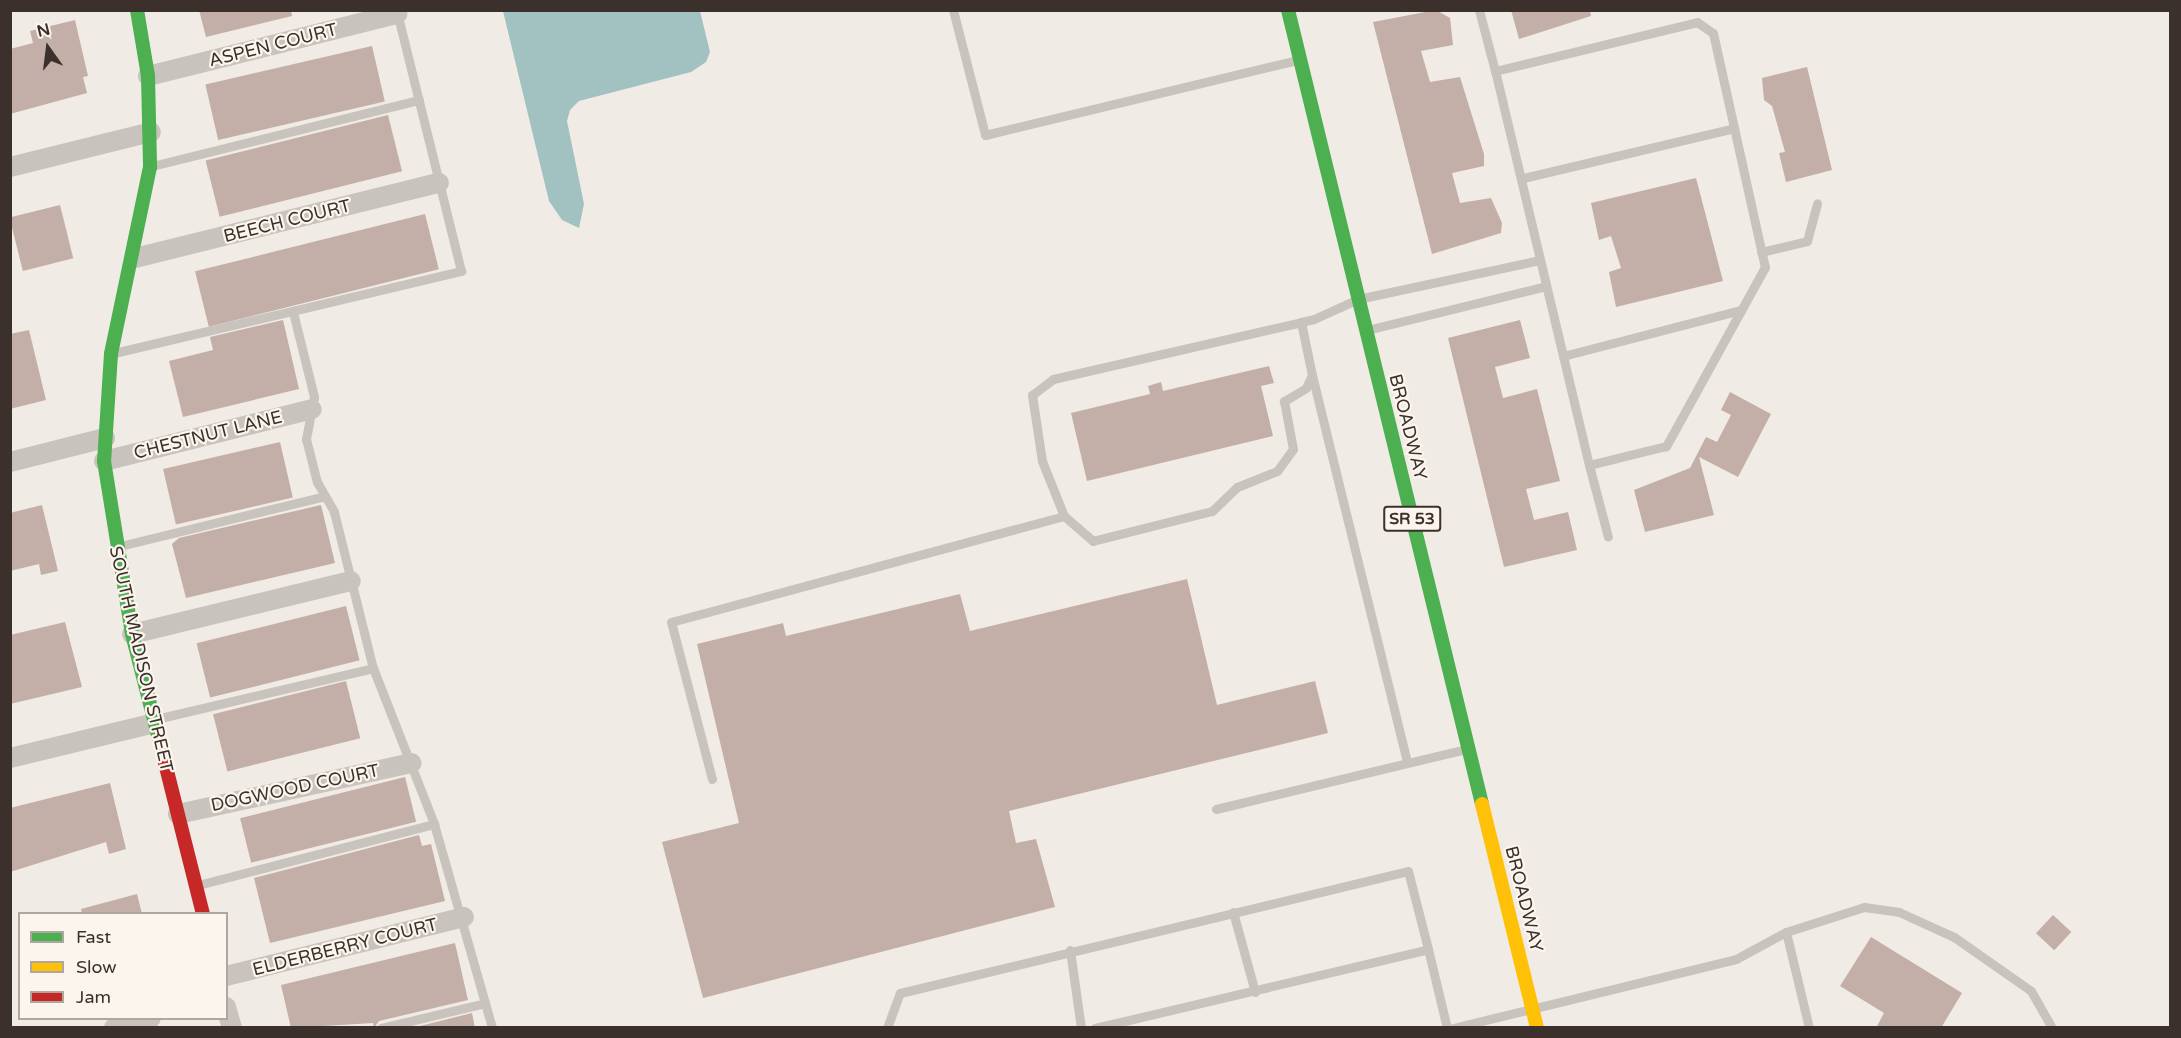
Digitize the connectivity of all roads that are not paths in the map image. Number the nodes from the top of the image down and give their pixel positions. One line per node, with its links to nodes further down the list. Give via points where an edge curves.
1 (137, 10): 8 (main road, SOUTH MADISON STREET)
2 (953, 10): 6 (lane, via 985,135)
3 (1288, 10): 6 (main road, BROADWAY / SR 53)
4 (1479, 10): 7 (lane)
5 (397, 12): 8 (street, ASPEN COURT); 9 (lane)
6 (1299, 60): 21 (main road, BROADWAY / SR 53)
7 (1495, 71): 10 (lane, via 1697,22 1713,33); 14 (lane)
8 (148, 76): 11 (main road, SOUTH MADISON STREET)
9 (419, 100): 13 (lane); 15 (lane)
10 (1734, 128): 14 (lane); 17 (lane)
11 (151, 132): 12 (street); 13 (main road, SOUTH MADISON STREET)
12 (10, 167)
13 (150, 167): 18 (main road, SOUTH MADISON STREET)
14 (1522, 178): 19 (lane)
15 (439, 183): 18 (street, BEECH COURT); 23 (lane, via 461,271)
16 (1817, 203): 17 (lane, via 1807,241)
17 (1761, 252): 22 (lane, via 1765,267)
18 (135, 258): 26 (main road, SOUTH MADISON STREET)
19 (1540, 260): 20 (lane); 21 (lane)
20 (1546, 286): 25 (lane); 27 (lane)
21 (1358, 299): 24 (lane); 25 (main road, BROADWAY / SR 53)
22 (1741, 310): 27 (lane); 33 (lane, via 1666,446)
23 (292, 312): 26 (lane); 29 (lane, via 314,397)
24 (1301, 322): 28 (lane); 35 (lane, via 1053,379 1032,395 1042,461)
25 (1365, 330): 42 (main road, BROADWAY / SR 53)
26 (111, 354): 30 (main road, SOUTH MADISON STREET)
27 (1563, 356): 33 (lane)
28 (1312, 375): 35 (lane, via 1306,388 1284,401 1293,449 1277,471 1237,487 1212,511 1094,541); 45 (lane)
29 (312, 409): 31 (street, CHESTNUT LANE); 34 (lane, via 306,439)
30 (105, 438): 31 (main road, SOUTH MADISON STREET); 32 (street)
31 (104, 461): 37 (main road, SOUTH MADISON STREET)
32 (10, 462)
33 (1589, 465): 36 (lane)
34 (325, 496): 37 (lane); 38 (lane, via 334,512)
35 (1064, 516): 46 (lane, via 671,622)
36 (1608, 537)
37 (114, 547): 39 (main road, SOUTH MADISON STREET)
38 (351, 582): 39 (street); 40 (lane)
39 (132, 634): 41 (main road, SOUTH MADISON STREET)
40 (373, 668): 41 (lane); 44 (lane)
41 (154, 721): 43 (street); 48 (main road, SOUTH MADISON STREET)
42 (1468, 749): 45 (lane); 60 (main road, BROADWAY / SR 53)
43 (10, 758)
44 (412, 763): 48 (street, DOGWOOD COURT); 49 (lane)
45 (1407, 763): 47 (lane)
46 (712, 779)
47 (1216, 809)
48 (178, 814): 50 (main road, SOUTH MADISON STREET)
49 (434, 824): 50 (lane); 53 (lane)
50 (196, 885): 51 (main road, SOUTH MADISON STREET)
51 (203, 912)
52 (1233, 912): 55 (lane, via 1408,871); 56 (lane); 58 (lane)
53 (464, 917): 57 (street, ELDERBERRY COURT); 59 (lane)
54 (1786, 932): 60 (lane, via 1736,959); 71 (lane); 72 (lane, via 1864,907 1899,912 1954,937 2031,992)
55 (1428, 949): 58 (lane); 68 (lane)
56 (1070, 950): 65 (lane, via 900,993); 66 (lane)
57 (228, 976)
58 (1256, 992): 67 (lane)
59 (486, 1003): 63 (lane); 64 (lane)
60 (1532, 1007): 69 (lane); 70 (main road, BROADWAY / SR 53)
61 (144, 1020): 62 (street)
62 (114, 1028)
63 (381, 1028)
64 (492, 1028)
65 (887, 1028)
66 (1081, 1028)
67 (1095, 1028)
68 (1447, 1028)
69 (1454, 1028)
70 (1536, 1028)
71 (1809, 1028)
72 (2052, 1028)

